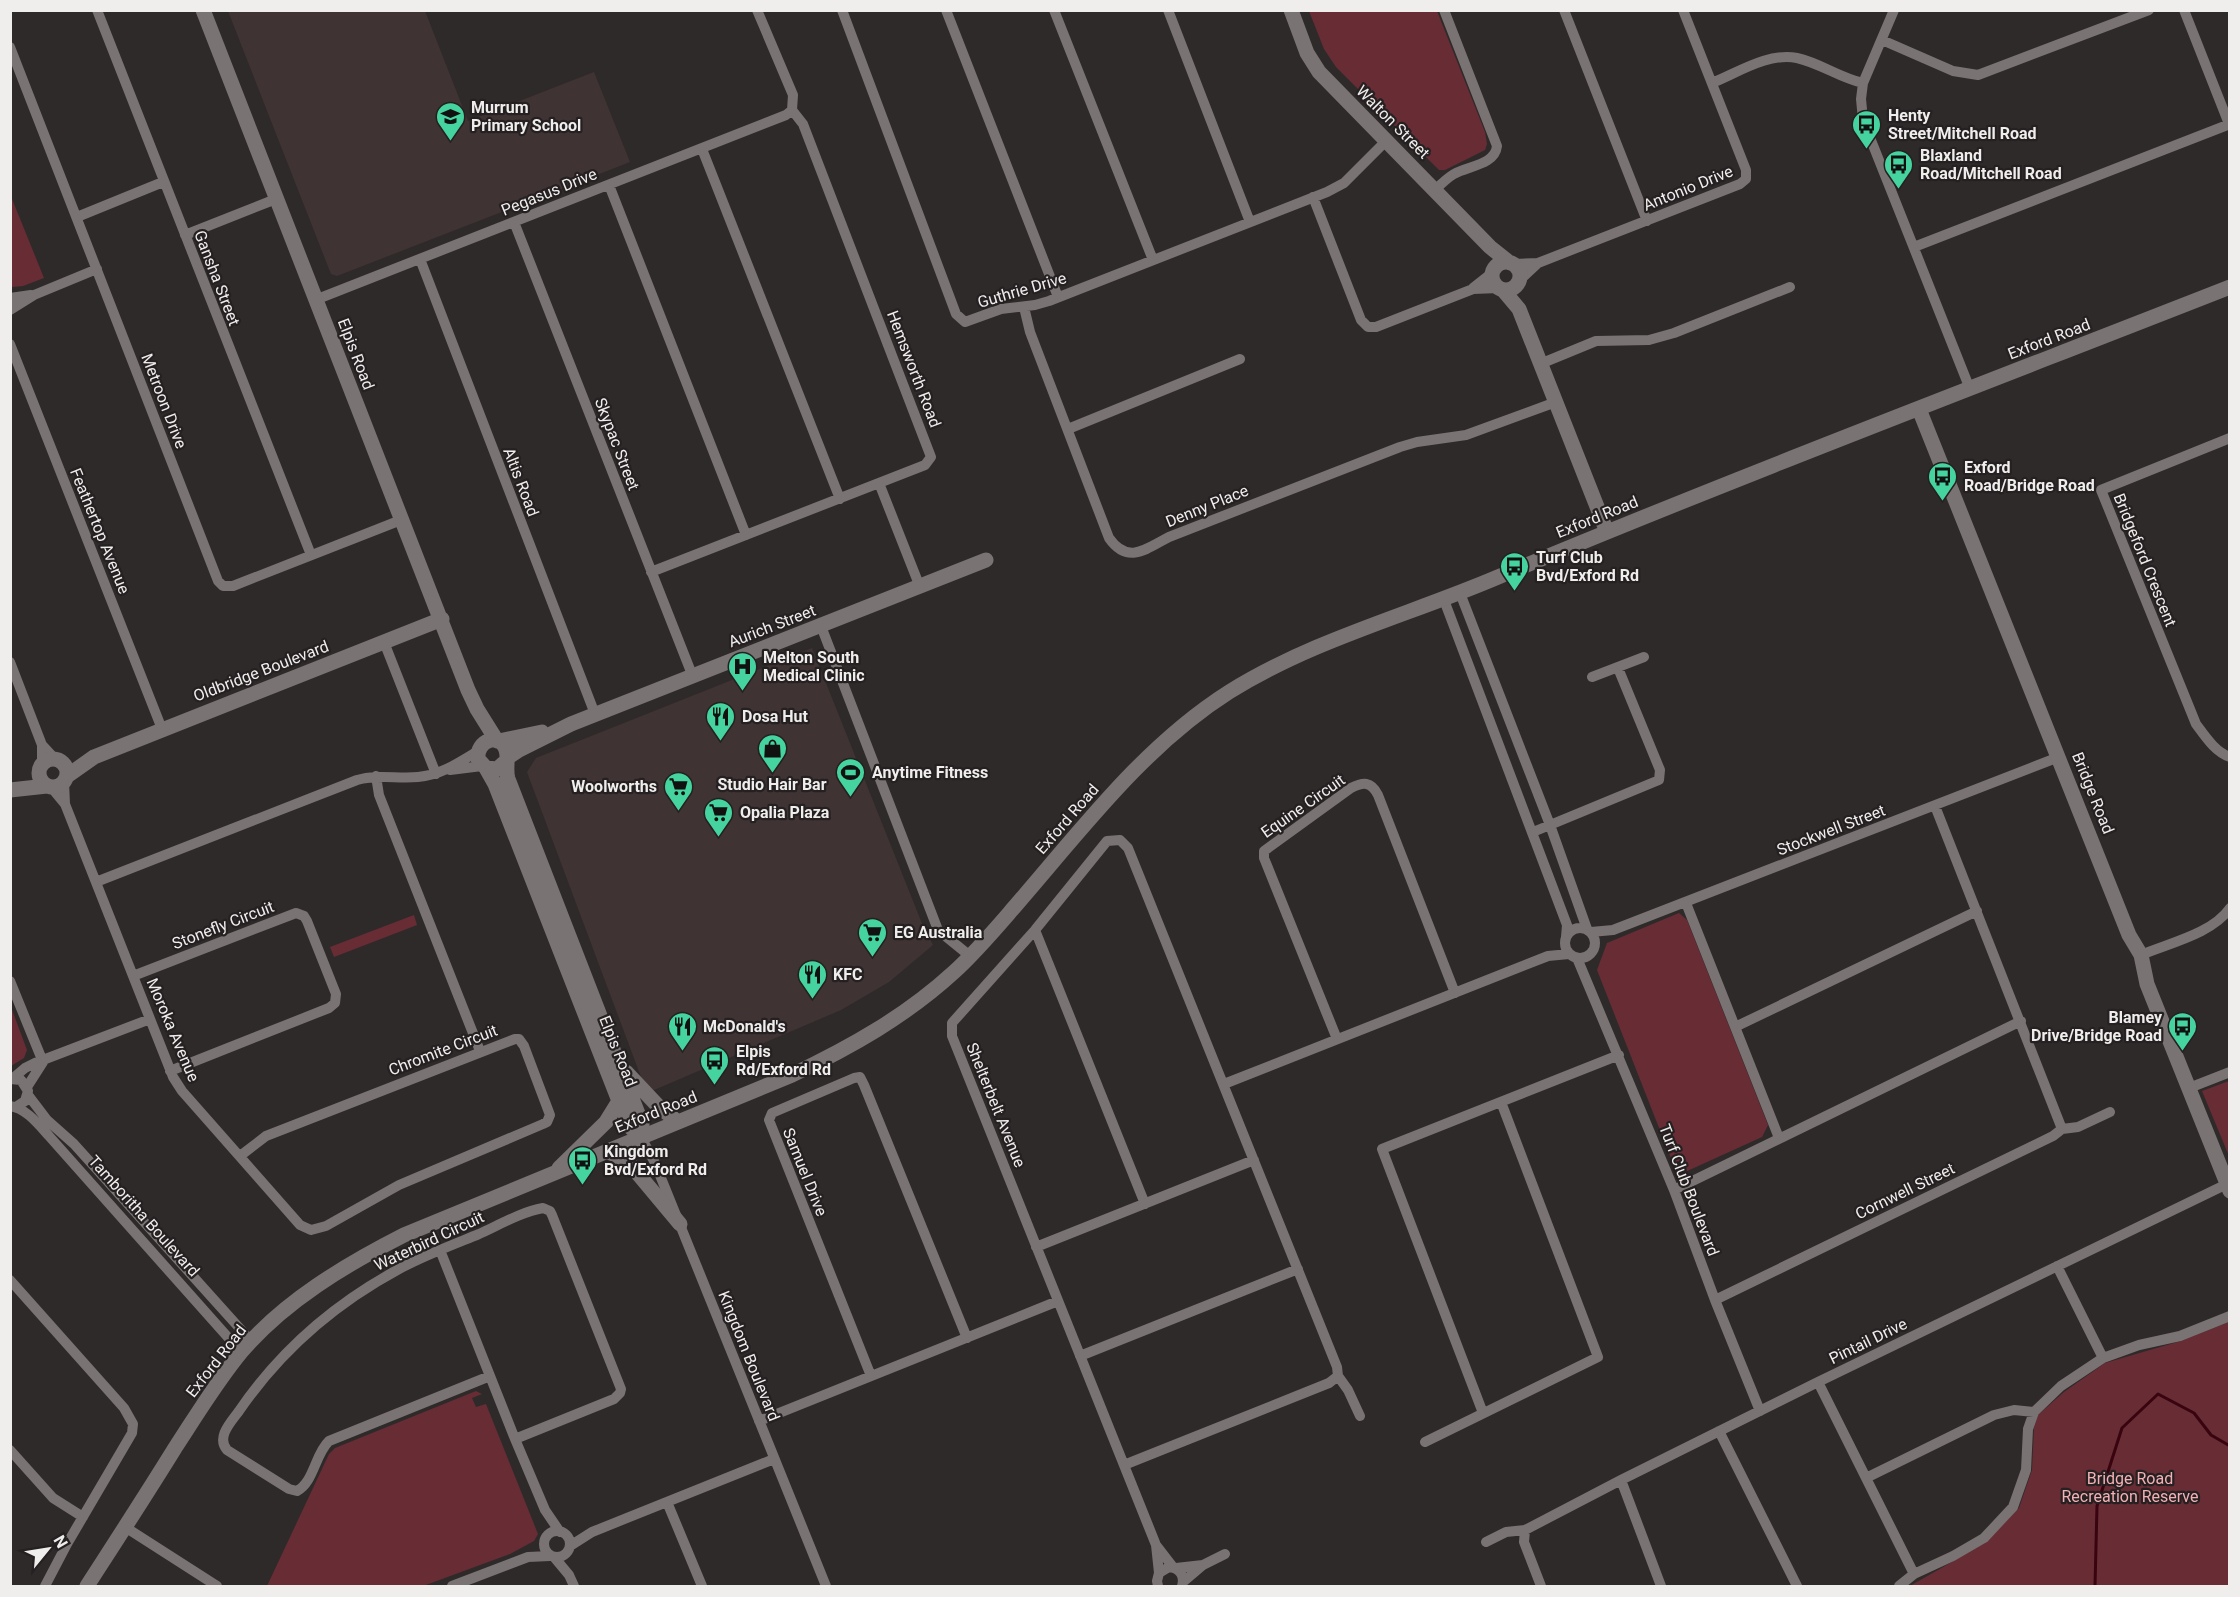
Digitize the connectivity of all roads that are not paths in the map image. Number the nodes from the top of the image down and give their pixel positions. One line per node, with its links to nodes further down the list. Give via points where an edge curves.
1 (97, 10): 23 (street, Gansha Street)
2 (203, 10): 27 (street, Elpis Road)
3 (757, 10): 19 (street, Hemsworth Road, via 793,95)
4 (842, 10): 50 (street, Guthrie Drive, via 956,314 966,322 1001,309)
5 (946, 10): 47 (street)
6 (1054, 10): 36 (street)
7 (1168, 10): 31 (street)
8 (1291, 10): 21 (street, Walton Street, via 1307,53 1319,72)
9 (1444, 10): 25 (street, via 1497,152 1492,158 1455,173)
10 (1564, 10): 29 (street)
11 (1683, 10): 17 (street, Antonio Drive)
12 (1894, 10): 15 (street)
13 (2149, 10): 15 (street, via 1978,75 1953,71)
14 (2184, 10): 20 (street)
15 (1882, 40): 18 (street)
16 (10, 47): 28 (street, Metroon Drive)
17 (1712, 83): 18 (street, via 1770,59 1785,57 1796,57); 29 (street, Antonio Drive, via 1746,170 1746,179)
18 (1863, 83): 34 (street, via 1863,120)
19 (792, 110): 22 (street, Pegasus Drive); 61 (street, Hemsworth Road, via 803,124 930,451 925,465)
20 (2229, 124): 34 (street)
21 (1386, 141): 25 (street, Walton Street); 26 (street, Guthrie Drive, via 1344,183)
22 (702, 149): 24 (street, Pegasus Drive); 62 (street)
23 (163, 182): 28 (street); 32 (street, Gansha Street)
24 (609, 185): 30 (street, Pegasus Drive); 65 (street)
25 (1435, 190): 33 (street, Walton Street)
26 (1313, 197): 31 (street, Guthrie Drive); 44 (street, via 1368,327)
27 (276, 199): 32 (street); 49 (street, Elpis Road)
28 (76, 217): 39 (street, Metroon Drive)
29 (1647, 221): 38 (street, Antonio Drive)
30 (514, 222): 35 (street, Pegasus Drive); 68 (street, Skypac Street)
31 (1250, 222): 36 (street, Guthrie Drive)
32 (185, 235): 66 (street, Gansha Street)
33 (1490, 246): 37 (street, Walton Street); 40 (street)
34 (1914, 247): 56 (street)
35 (420, 259): 49 (street, Pegasus Drive); 81 (street, Altis Road)
36 (1153, 260): 47 (street, Guthrie Drive)
37 (1512, 263): 38 (street, Antonio Drive); 40 (street, via 1501,263); 41 (street, via 1519,271)
38 (1538, 263): 41 (street, Antonio Drive)
39 (97, 269): 46 (street); 66 (street, Metroon Drive, via 218,581 223,586 232,586)
40 (1493, 271): 44 (street); 45 (street, via 1493,282)
41 (1519, 282): 45 (street, via 1511,290); 51 (street)
42 (1790, 287): 55 (street, via 1674,333 1649,340 1596,341)
43 (2229, 287): 56 (street, Exford Road)
44 (1473, 289): 45 (street)
45 (1501, 289): 51 (street)
46 (34, 295): 48 (street); 52 (street)
47 (1058, 297): 50 (street, Guthrie Drive)
48 (10, 298)
49 (315, 300): 63 (street, Elpis Road)
50 (1024, 307): 59 (street, Denny Place)
51 (1519, 309): 55 (street)
52 (10, 310)
53 (10, 344): 83 (street, Feathertop Avenue)
54 (1240, 359): 59 (street)
55 (1540, 364): 57 (street)
56 (1970, 389): 58 (street, Exford Road)
57 (1556, 402): 59 (street, Denny Place, via 1466,435 1400,447 1134,554 1120,550 1109,538); 64 (street)
58 (1919, 409): 64 (street, Exford Road); 86 (street, Bridge Road)
59 (1068, 429)
60 (2229, 438): 88 (street, Bridgeford Crescent, via 2101,490 2191,714 2208,741)
61 (879, 483): 62 (street, Hemsworth Road); 69 (street)
62 (840, 498): 65 (street, Hemsworth Road)
63 (401, 519): 66 (street, Metroon Drive); 72 (street, Elpis Road)
64 (1607, 532): 70 (street, Exford Road)
65 (746, 536): 68 (street, Hemsworth Road)
66 (310, 555)
67 (986, 560): 69 (street, Aurich Street)
68 (651, 572): 78 (street, Skypac Street)
69 (920, 587): 73 (street, Aurich Street)
70 (1460, 593): 71 (street, Exford Road); 96 (street)
71 (1444, 600): 97 (street); 108 (street, Exford Road, via 1302,655 1256,677 1202,711 1126,779)
72 (442, 619): 74 (street, Oldbridge Boulevard); 80 (street, Elpis Road)
73 (820, 626): 78 (street, Aurich Street); 108 (street, via 938,930)
74 (384, 642): 83 (street, Oldbridge Boulevard); 91 (street)
75 (1644, 657): 77 (street)
76 (10, 662): 90 (street)
77 (1618, 668): 79 (street); 96 (street, via 1660,770 1659,780)
78 (693, 677): 81 (street, Aurich Street)
79 (1592, 677)
80 (477, 709): 84 (street, Elpis Road); 87 (street, Elpis Road)
81 (595, 714): 82 (street, Aurich Street)
82 (572, 724): 84 (street, Aurich Street); 89 (street, Aurich Street)
83 (162, 729): 85 (street, Oldbridge Boulevard)
84 (498, 741): 87 (street, via 489,740); 89 (street, via 506,749)
85 (94, 757): 90 (street, Oldbridge Boulevard); 93 (street, Oldbridge Boulevard)
86 (2059, 757): 95 (street, Stockwell Street); 107 (street, Bridge Road, via 2129,935)
87 (481, 758): 89 (street, via 497,769); 91 (street); 129 (street, Elpis Road, via 495,784)
88 (2229, 758)
89 (506, 759): 122 (street, Elpis Road, via 508,779)
90 (49, 764): 93 (street, via 41,780); 93 (street, via 66,767); 94 (street, Oldbridge Boulevard)
91 (441, 772): 92 (street, via 416,777)
92 (376, 776): 98 (street, via 348,783); 119 (street, via 379,795)
93 (57, 783): 94 (street, Oldbridge Boulevard); 98 (street, Moroka Avenue)
94 (12, 789)
95 (1935, 806): 99 (street, Stockwell Street); 101 (street)
96 (1550, 825): 97 (street); 104 (street)
97 (1533, 832): 105 (street, via 1567,925)
98 (96, 882): 111 (street, Moroka Avenue)
99 (1686, 903): 103 (street, Stockwell Street); 117 (street)
100 (2229, 908): 107 (street, via 2215,923)
101 (1977, 911): 116 (street); 117 (street)
102 (1035, 930): 126 (street, Shelterbelt Avenue, via 1107,841 1120,840 1128,848); 143 (street); 146 (street, Shelterbelt Avenue, via 952,1023 952,1036)
103 (1612, 930): 104 (street, Stockwell Street); 106 (street, Stockwell Street)
104 (1589, 931): 105 (street, via 1578,928); 106 (street, via 1595,939)
105 (1565, 939): 109 (street); 110 (street)
106 (1593, 951): 110 (street); 112 (street, Turf Club Boulevard)
107 (2141, 955): 127 (street, Bridge Road, via 2147,984)
108 (970, 956): 133 (street, Exford Road, via 922,1000 834,1055)
109 (1548, 956): 110 (street); 114 (street)
110 (1573, 956): 112 (street, Turf Club Boulevard)
111 (133, 976): 115 (street, Moroka Avenue); 123 (street, Stonefly Circuit, via 300,913 307,921 336,994 336,1003 329,1008)
112 (1588, 980): 120 (street, Turf Club Boulevard)
113 (10, 981): 121 (street)
114 (1455, 993): 118 (street); 118 (street, Equine Circuit, via 1375,788 1369,783 1361,784 1264,852)
115 (150, 1019): 121 (street); 123 (street, Moroka Avenue)
116 (2021, 1021): 134 (street); 136 (street)
117 (1735, 1027): 136 (street)
118 (1337, 1039): 126 (street)
119 (480, 1051): 138 (street, Chromite Circuit, via 266,1136); 145 (street, Chromite Circuit, via 510,1040 522,1042 549,1109 547,1122 399,1185 326,1226)
120 (1619, 1055): 130 (street); 142 (street, Turf Club Boulevard)
121 (43, 1062): 125 (street, via 25,1068); 128 (street)
122 (618, 1063): 133 (street, via 647,1096); 135 (street, Elpis Road, via 642,1124)
123 (170, 1071): 138 (street, Moroka Avenue, via 182,1091)
124 (2229, 1072): 127 (street)
125 (11, 1079): 128 (street, Tamboritha Boulevard, via 21,1080)
126 (1224, 1084): 139 (street)
127 (2189, 1088): 141 (street, Bridge Road)
128 (27, 1091): 131 (street, Tamboritha Boulevard, via 25,1101); 155 (street, Tamboritha Boulevard, via 47,1120 74,1144)
129 (619, 1101): 135 (street, Elpis Road, via 631,1128); 140 (street, via 606,1122)
130 (1501, 1102): 164 (street, via 1598,1357); 164 (street, via 1382,1149)
131 (12, 1107): 155 (street, Tamboritha Boulevard, via 34,1120 50,1136)
132 (2110, 1112): 134 (street, Cornwell Street, via 2078,1127)
133 (678, 1122): 135 (street, Exford Road)
134 (2062, 1129): 151 (street, Cornwell Street)
135 (641, 1137): 137 (street, Exford Road); 144 (street, Kingdom Boulevard, via 656,1163)
136 (1779, 1138): 142 (street)
137 (607, 1151): 140 (street, Exford Road); 144 (street, via 629,1163)
138 (240, 1156): 145 (street, Moroka Avenue, via 300,1225)
139 (1254, 1160): 143 (street); 149 (street)
140 (552, 1174): 155 (street, Exford Road, via 362,1256 301,1298)
141 (2228, 1188): 148 (street, Pintail Drive)
142 (1674, 1190): 151 (street, Turf Club Boulevard)
143 (1145, 1204): 146 (street)
144 (680, 1224): 166 (street, Kingdom Boulevard)
145 (311, 1230)
146 (1036, 1247): 152 (street, Shelterbelt Avenue)
147 (440, 1250): 158 (street); 158 (street, Waterbird Circuit, via 374,1283 314,1327 258,1385 224,1434 223,1442 227,1450 297,1491 305,1485 329,1441); 168 (street, Waterbird Circuit, via 537,1209 550,1211 620,1383 620,1394 614,1399)
148 (2057, 1266): 157 (street); 161 (street, Pintail Drive)
149 (1298, 1269): 156 (street); 160 (street)
150 (12, 1286): 177 (street, via 124,1408 133,1424 132,1433)
151 (1715, 1300): 162 (street, Turf Club Boulevard)
152 (1058, 1301): 154 (street); 156 (street, Shelterbelt Avenue)
153 (2229, 1316): 157 (street, via 2180,1336)
154 (967, 1338): 159 (street); 159 (street, Samuel Drive, via 860,1077 854,1078 772,1113 769,1120)
155 (246, 1347): 178 (street, Exford Road, via 204,1403)
156 (1080, 1356): 172 (street, Shelterbelt Avenue)
157 (2103, 1358): 163 (street, via 2061,1386)
158 (490, 1376): 168 (street)
159 (871, 1376): 166 (street)
160 (1338, 1376): 165 (street); 172 (street, via 1329,1383)
161 (1818, 1382): 162 (street, Pintail Drive); 173 (street)
162 (1760, 1411): 167 (street, Pintail Drive)
163 (2034, 1412): 173 (street, via 2014,1410 1994,1416); 191 (street, via 2028,1429 2026,1470 2013,1507 1984,1538)
164 (1484, 1413): 169 (street)
165 (1360, 1416)
166 (759, 1421): 171 (street, Kingdom Boulevard)
167 (1719, 1431): 174 (street, Pintail Drive); 205 (street)
168 (515, 1439): 176 (street)
169 (1425, 1442)
170 (10, 1450): 177 (street, via 53,1498)
171 (774, 1459): 175 (street); 201 (street, Kingdom Boulevard)
172 (1124, 1465): 184 (street, Shelterbelt Avenue)
173 (1866, 1478): 191 (street)
174 (1621, 1480): 179 (street, Pintail Drive); 204 (street)
175 (667, 1502): 181 (street); 200 (street)
176 (545, 1510): 180 (street); 182 (street)
177 (83, 1517): 195 (street)
178 (124, 1527): 196 (street, Exford Road); 197 (street)
179 (1525, 1530): 183 (street, Pintail Drive, via 1506,1532); 203 (street, via 1524,1542)
180 (562, 1532): 181 (street); 182 (street, via 552,1532); 185 (street, via 569,1539)
181 (592, 1532): 185 (street)
182 (545, 1539): 187 (street); 188 (street, via 545,1549)
183 (1486, 1542)
184 (1156, 1545): 190 (street, Shelterbelt Avenue); 193 (street, Shelterbelt Avenue)
185 (569, 1549): 188 (street, via 562,1557); 192 (street)
186 (1225, 1554): 189 (street)
187 (528, 1557): 188 (street); 198 (street)
188 (552, 1557): 192 (street)
189 (1203, 1565): 190 (street); 194 (street)
190 (1174, 1568): 193 (street, via 1165,1568); 194 (street, Shelterbelt Avenue, via 1181,1573)
191 (1914, 1574): 206 (street)
192 (569, 1575): 199 (street)
193 (1158, 1579): 202 (street)
194 (1182, 1585)
195 (45, 1587)
196 (87, 1587)
197 (217, 1587)
198 (452, 1587)
199 (574, 1587)
200 (702, 1587)
201 (826, 1587)
202 (1147, 1587)
203 (1541, 1587)
204 (1661, 1587)
205 (1797, 1587)
206 (1899, 1587)

